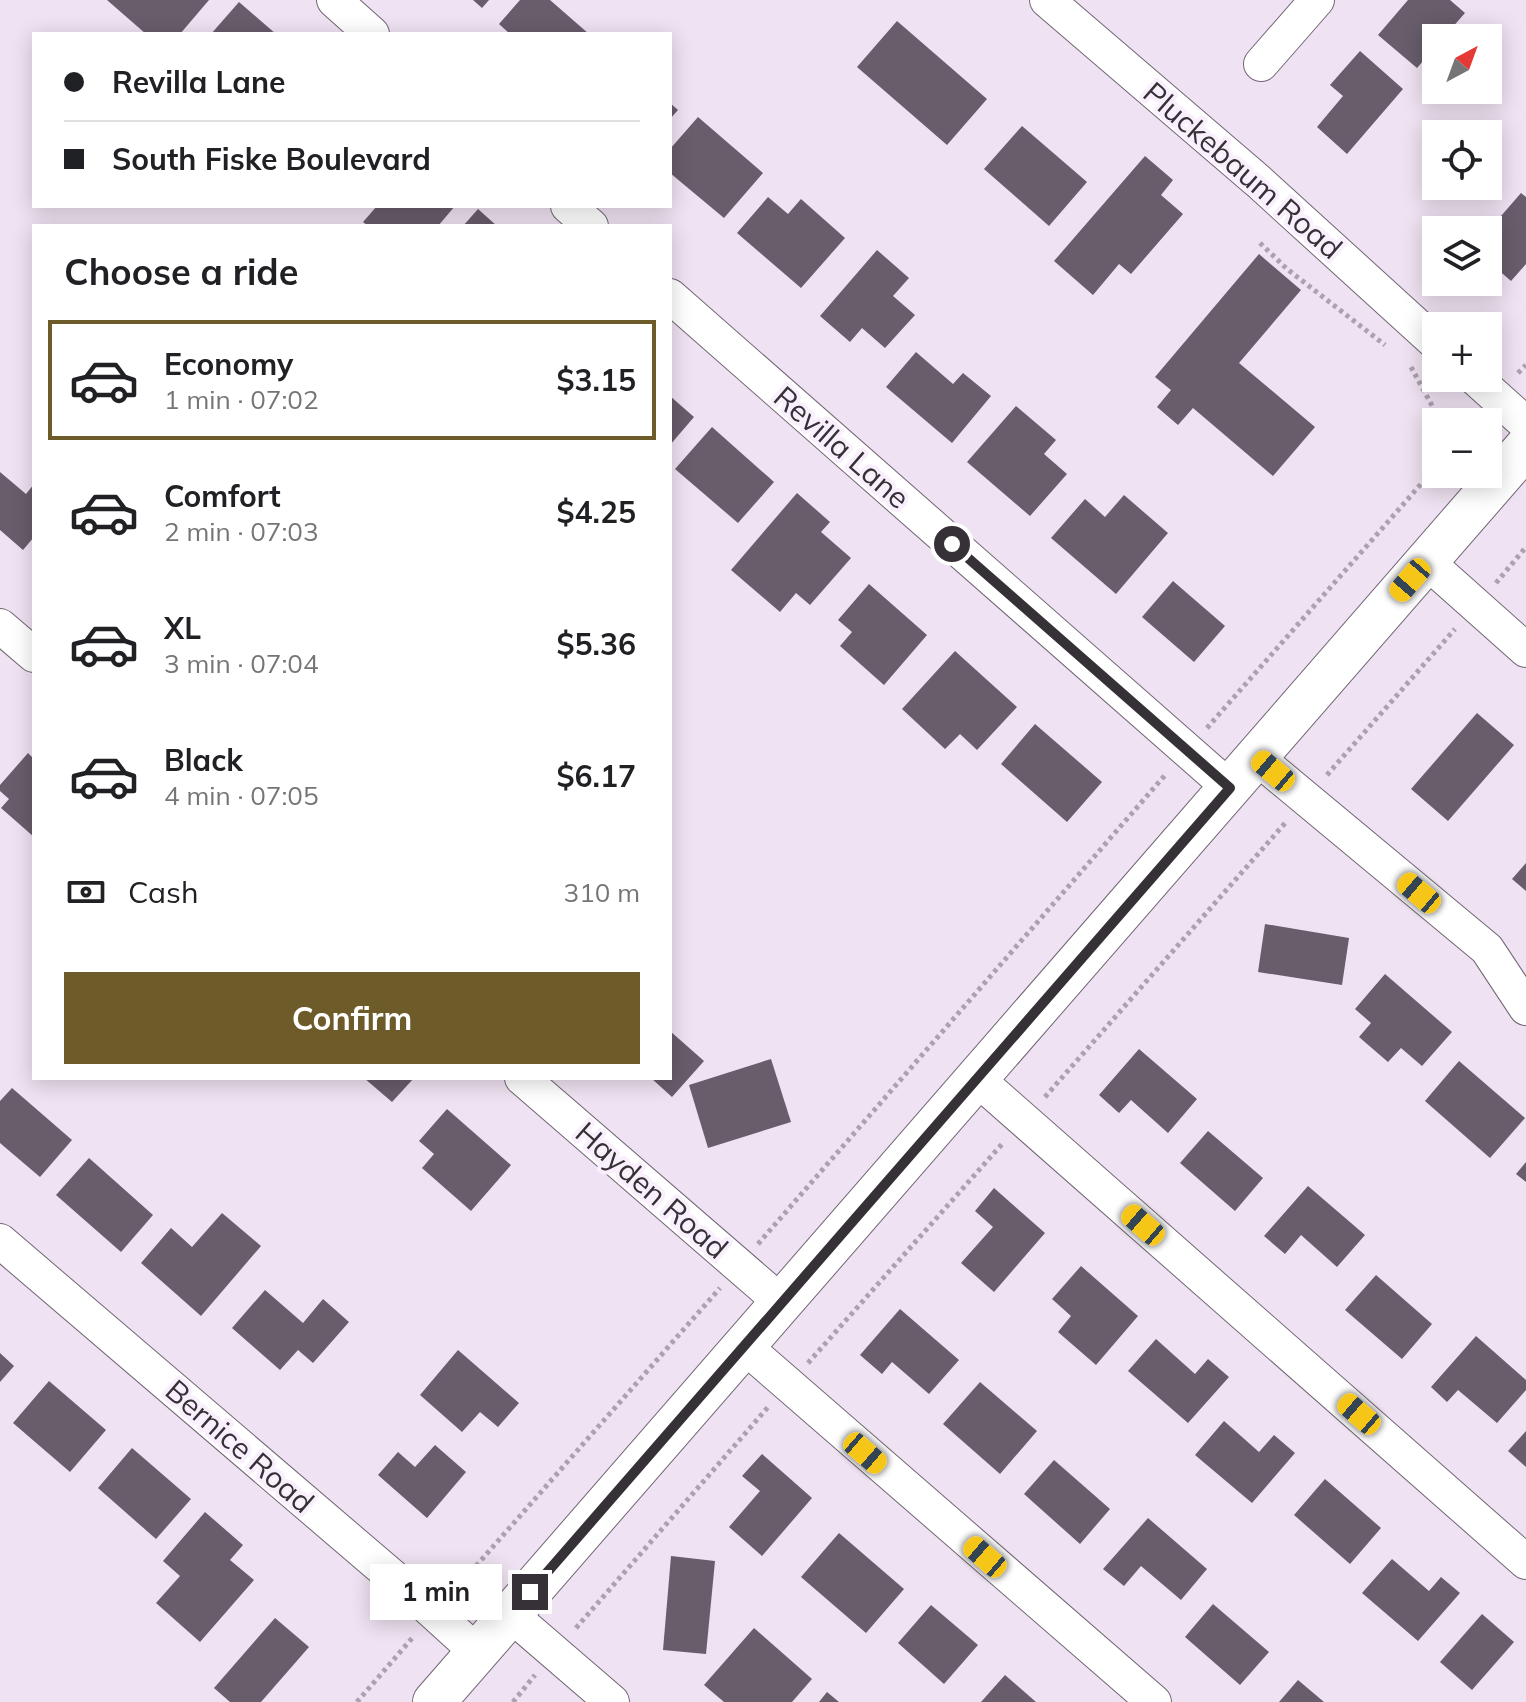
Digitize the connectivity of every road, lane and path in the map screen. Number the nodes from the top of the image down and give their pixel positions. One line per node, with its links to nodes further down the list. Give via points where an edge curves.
1 (334, 0): 4 (street)
2 (1047, 0): 10 (street, Pluckebaum Road)
3 (1317, 0): 5 (street)
4 (370, 32)
5 (1261, 64)
6 (570, 208): 7 (street)
7 (589, 224)
8 (1260, 243): 11 (path)
9 (672, 298): 23 (street, Revilla Lane)
10 (1422, 330)
11 (1388, 347)
12 (1410, 364): 14 (path)
13 (1491, 392): 15 (street)
14 (1434, 408)
15 (1526, 424)
16 (1526, 447): 18 (main road)
17 (1422, 483): 23 (path)
18 (1426, 561): 21 (street); 24 (main road)
19 (1460, 624): 26 (path)
20 (0, 626): 22 (street)
21 (1526, 650)
22 (32, 653)
23 (1187, 751): 25 (street, Revilla Lane); 32 (path)
24 (1256, 757): 25 (main road); 26 (street)
25 (1230, 788): 28 (main road)
26 (1306, 799): 27 (street, via 1487,949); 30 (path)
27 (1526, 1008)
28 (976, 1078): 30 (street); 33 (main road)
29 (524, 1080): 32 (street, Hayden Road)
30 (1024, 1120): 35 (path); 37 (street)
31 (0, 1241): 38 (street, Bernice Road)
32 (739, 1266): 33 (street, Hayden Road); 38 (path)
33 (782, 1303): 34 (main road)
34 (744, 1346): 39 (main road); 45 (street)
35 (802, 1369)
36 (774, 1400): 40 (path)
37 (1526, 1562)
38 (434, 1613): 41 (street, Bernice Road); 42 (path)
39 (511, 1615): 41 (main road); 44 (street)
40 (572, 1633)
41 (477, 1652): 43 (main road)
42 (357, 1702)
43 (434, 1702)
44 (612, 1702)
45 (1154, 1702)

